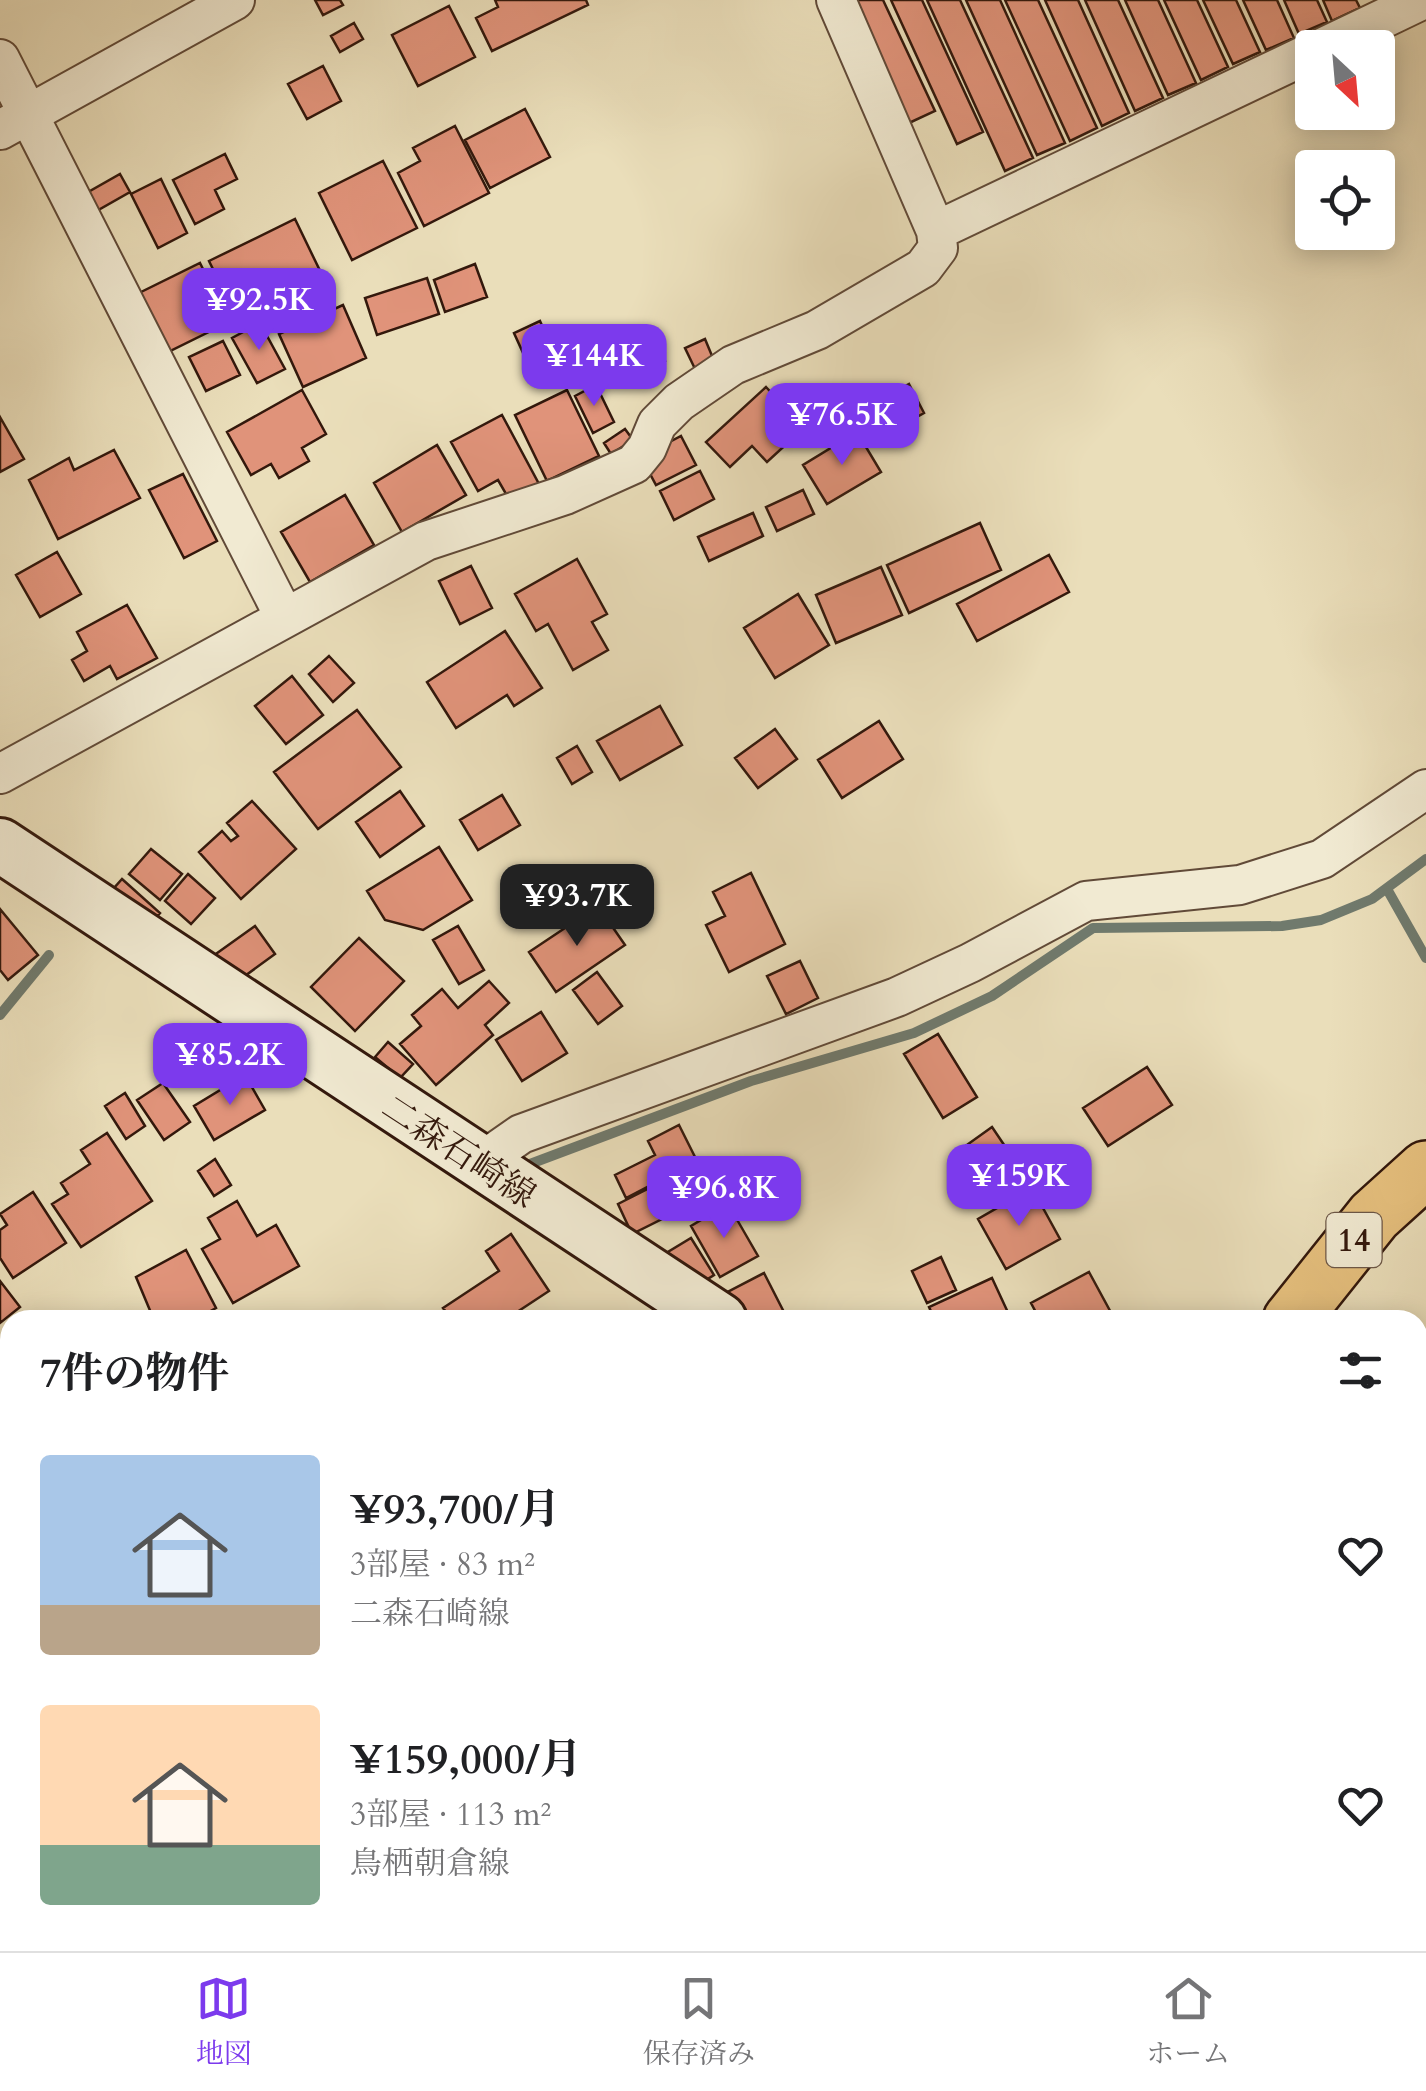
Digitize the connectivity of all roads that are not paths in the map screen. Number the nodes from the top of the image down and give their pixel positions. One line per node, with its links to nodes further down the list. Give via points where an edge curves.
1 (234, 0): 7 (street)
2 (836, 0): 8 (street)
3 (1422, 0): 4 (street)
4 (1360, 30)
5 (0, 58): 7 (street)
6 (1295, 60): 8 (street)
7 (14, 122): 9 (street)
8 (936, 231): 9 (street, via 938,248 923,268 817,330 733,365 679,402 656,424 634,464 565,496 426,541)
9 (285, 618): 10 (street)
10 (0, 774)
11 (1426, 789): 13 (street, via 1322,860 1240,885 1086,900 897,996 522,1134)
12 (0, 845): 13 (main road, 二森石崎線)
13 (478, 1164): 15 (main road, 二森石崎線)
14 (1426, 1169): 16 (main road, 14, via 1374,1216)
15 (704, 1310)
16 (1299, 1310)

